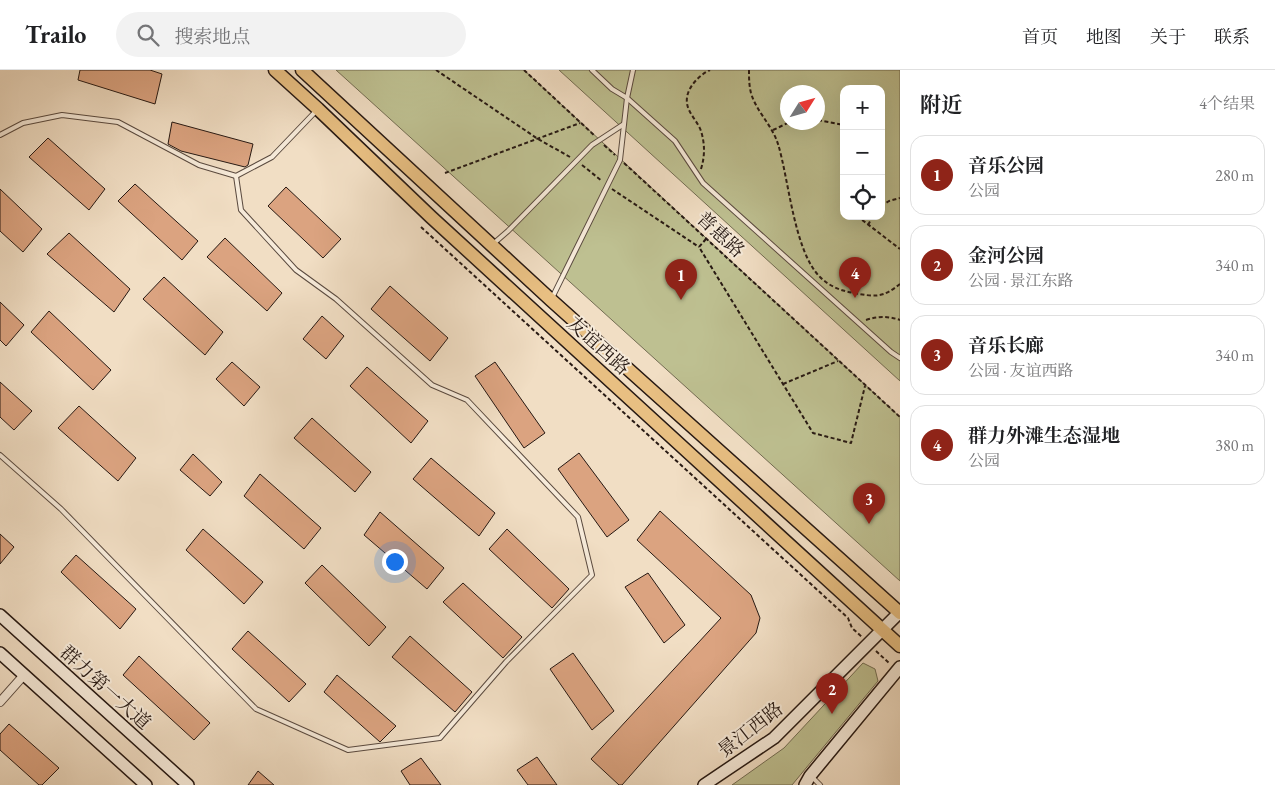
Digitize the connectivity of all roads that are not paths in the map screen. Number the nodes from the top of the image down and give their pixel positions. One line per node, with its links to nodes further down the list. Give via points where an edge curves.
1 (275, 70): 6 (main road, 友谊西路)
2 (302, 70): 10 (main road, 友谊西路)
3 (592, 70): 5 (lane)
4 (633, 70): 5 (lane)
5 (627, 98): 7 (lane); 12 (lane, via 675,141 702,183)
6 (318, 109): 9 (lane, via 272,157); 16 (main road, 友谊西路, via 431,217)
7 (624, 124): 10 (lane, via 599,140); 11 (lane, via 620,160)
8 (0, 135): 9 (lane, via 22,123 62,115 118,122 199,165)
9 (236, 176): 13 (lane, via 240,210 296,270 336,299 432,385 467,400 578,518 592,575 506,662 440,738 348,750 256,709 61,509)
10 (491, 246): 11 (main road, 友谊西路)
11 (551, 300): 14 (main road, 友谊西路)
12 (900, 358)
13 (0, 455)
14 (900, 612): 16 (main road, 景江西路)
15 (0, 615): 24 (main road, 群力第一大道)
16 (883, 630): 17 (main road, 友谊西路); 25 (main road, 景江西路, via 774,738)
17 (900, 646)
18 (0, 653): 20 (main road)
19 (898, 669): 22 (main road)
20 (24, 675): 21 (street); 23 (main road)
21 (0, 702)
22 (808, 780): 26 (lane)
23 (146, 785)
24 (188, 785)
25 (704, 785)
26 (820, 785)

